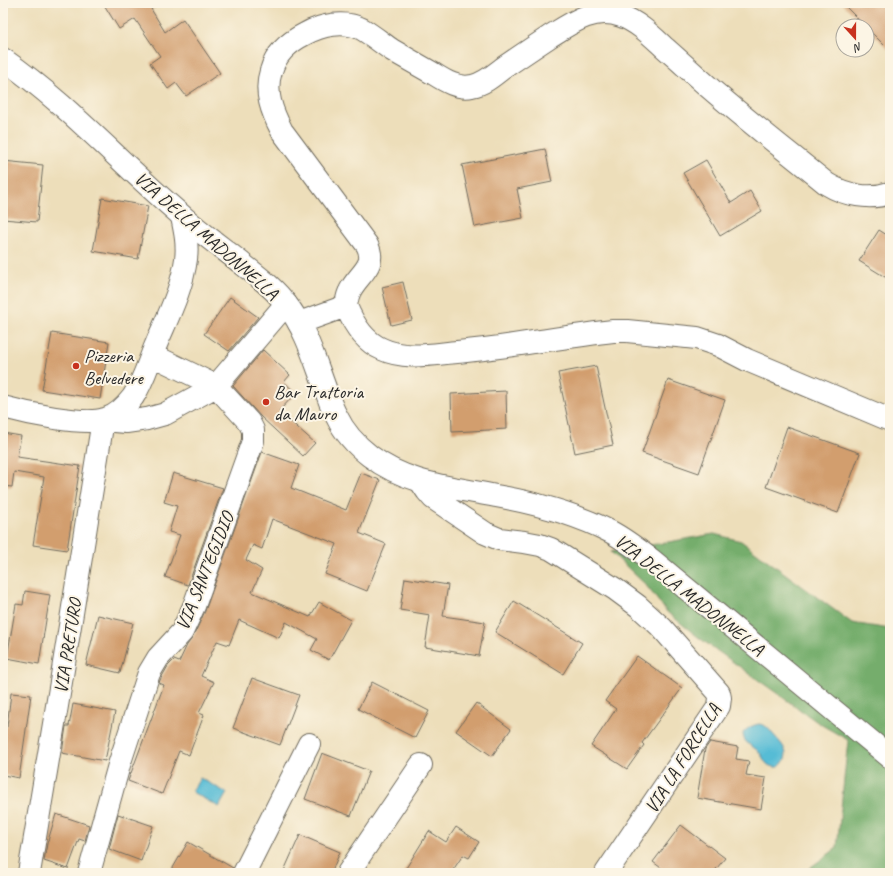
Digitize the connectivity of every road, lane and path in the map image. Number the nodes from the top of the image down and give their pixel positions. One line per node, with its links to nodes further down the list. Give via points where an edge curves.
1 (3, 59): 3 (street, VIA DELLA MADONNELLA, via 70,113)
2 (890, 193): 5 (street, via 860,196 843,192 827,184 712,90 639,25 619,15 605,12 582,18 484,82 466,87 453,85 360,29 348,25 334,25 310,31 291,42 277,56 268,81 273,115 282,131 367,244 370,252 369,264 349,291)
3 (182, 217): 4 (street, VIA DELLA MADONNELLA, via 264,281); 7 (street, via 187,253 183,273 178,293)
4 (286, 304): 6 (street, VIA DELLA MADONNELLA); 8 (street)
5 (346, 306): 6 (street); 11 (street, via 353,321 370,342 386,351 405,354 435,354 506,347 613,331 697,338)
6 (299, 323): 12 (street, VIA DELLA MADONNELLA, via 337,418 353,440 370,457)
7 (152, 355): 8 (street); 10 (street, via 132,397 118,412)
8 (216, 386): 10 (street, via 165,414 147,420); 17 (street, VIA SANT'EGIDIO, via 251,426 252,445 188,620 182,632 154,663 149,673 119,766)
9 (3, 407): 10 (street, via 71,420)
10 (103, 420): 16 (street, VIA PRETURO)
11 (890, 420)
12 (421, 482): 14 (street, VIA DELLA MADONNELLA, via 536,505 584,520 612,533 653,561); 20 (street, VIA LA FORCELLA, via 433,498 485,533 499,539 540,545 615,589 661,627 719,694 719,706)
13 (308, 744): 18 (street)
14 (890, 757)
15 (422, 764): 19 (street)
16 (29, 873)
17 (89, 873)
18 (244, 873)
19 (348, 873)
20 (606, 873)

